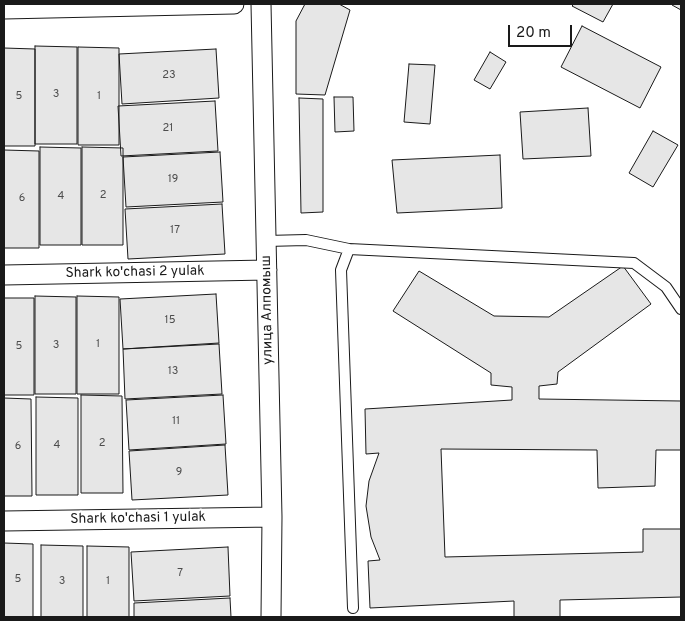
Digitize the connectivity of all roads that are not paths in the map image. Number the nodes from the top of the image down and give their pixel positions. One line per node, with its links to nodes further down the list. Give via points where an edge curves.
1 (234, 4): 3 (street)
2 (261, 4): 5 (street, улица Алпомыш)
3 (23, 6): 4 (street)
4 (4, 9)
5 (266, 241): 6 (lane, via 306,240); 7 (street, улица Алпомыш)
6 (348, 250): 9 (lane, via 634,263 666,287); 12 (lane, via 341,270)
7 (267, 270): 8 (street, Shark ko'chasi 2 yulak); 10 (street, улица Алпомыш)
8 (4, 275)
9 (681, 309)
10 (272, 517): 11 (street, Shark ko'chasi 1 yulak); 13 (street, улица Алпомыш)
11 (4, 521)
12 (353, 608)
13 (271, 617)

